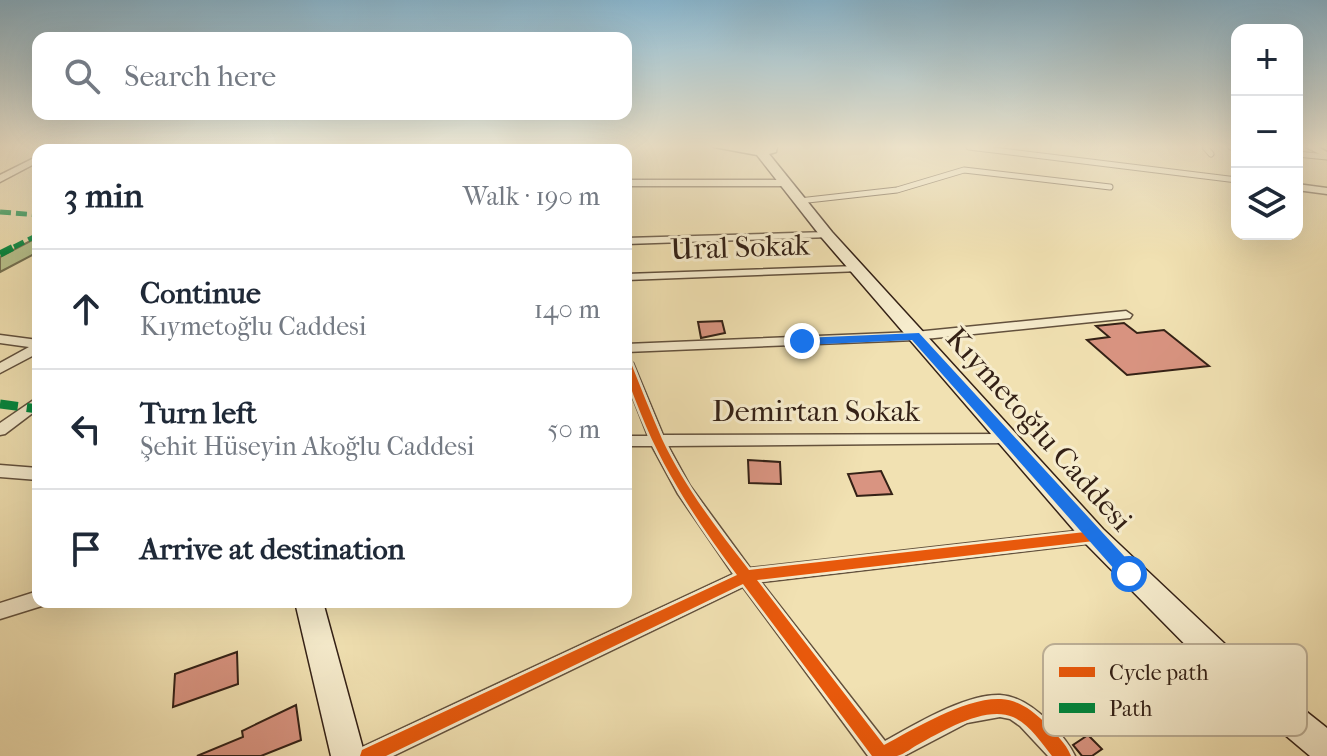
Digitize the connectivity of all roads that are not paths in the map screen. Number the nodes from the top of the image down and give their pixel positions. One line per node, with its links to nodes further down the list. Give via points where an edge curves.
1 (923, 182): 8 (lane)
2 (1069, 182): 5 (lane)
3 (632, 183): 4 (street)
4 (784, 183): 8 (main road, Kıymetoğlu Caddesi)
5 (1110, 187)
6 (1303, 188): 7 (street)
7 (1327, 191)
8 (799, 201): 9 (main road, Kıymetoğlu Caddesi)
9 (827, 235): 10 (street); 11 (main road, Kıymetoğlu Caddesi)
10 (632, 241)
11 (857, 269): 12 (street, Ural Sokak); 14 (main road, Kıymetoğlu Caddesi)
12 (632, 277)
13 (1126, 315): 14 (street)
14 (915, 336): 17 (street); 23 (main road, Kıymetoğlu Caddesi)
15 (0, 339): 16 (street)
16 (32, 344)
17 (632, 348)
18 (32, 349): 19 (street)
19 (0, 369)
20 (632, 378): 24 (street)
21 (32, 406): 22 (street)
22 (0, 430)
23 (1006, 438): 24 (street, Demirtan Sokak); 28 (main road, Kıymetoğlu Caddesi)
24 (657, 440): 25 (street, Demirtan Sokak); 29 (street, via 684,490)
25 (632, 441)
26 (32, 474): 27 (street)
27 (1, 476)
28 (1094, 536): 29 (street); 33 (main road, Kıymetoğlu Caddesi)
29 (747, 576): 38 (street); 40 (street)
30 (32, 601): 32 (street)
31 (311, 608): 39 (main road)
32 (0, 611)
33 (1204, 644)
34 (1307, 733): 37 (main road, Kıymetoğlu Caddesi)
35 (1043, 735): 38 (street, via 1024,716 1001,705 982,706)
36 (1044, 736): 41 (street)
37 (1327, 749)
38 (882, 755)
39 (348, 756)
40 (368, 756)
41 (1063, 756)

